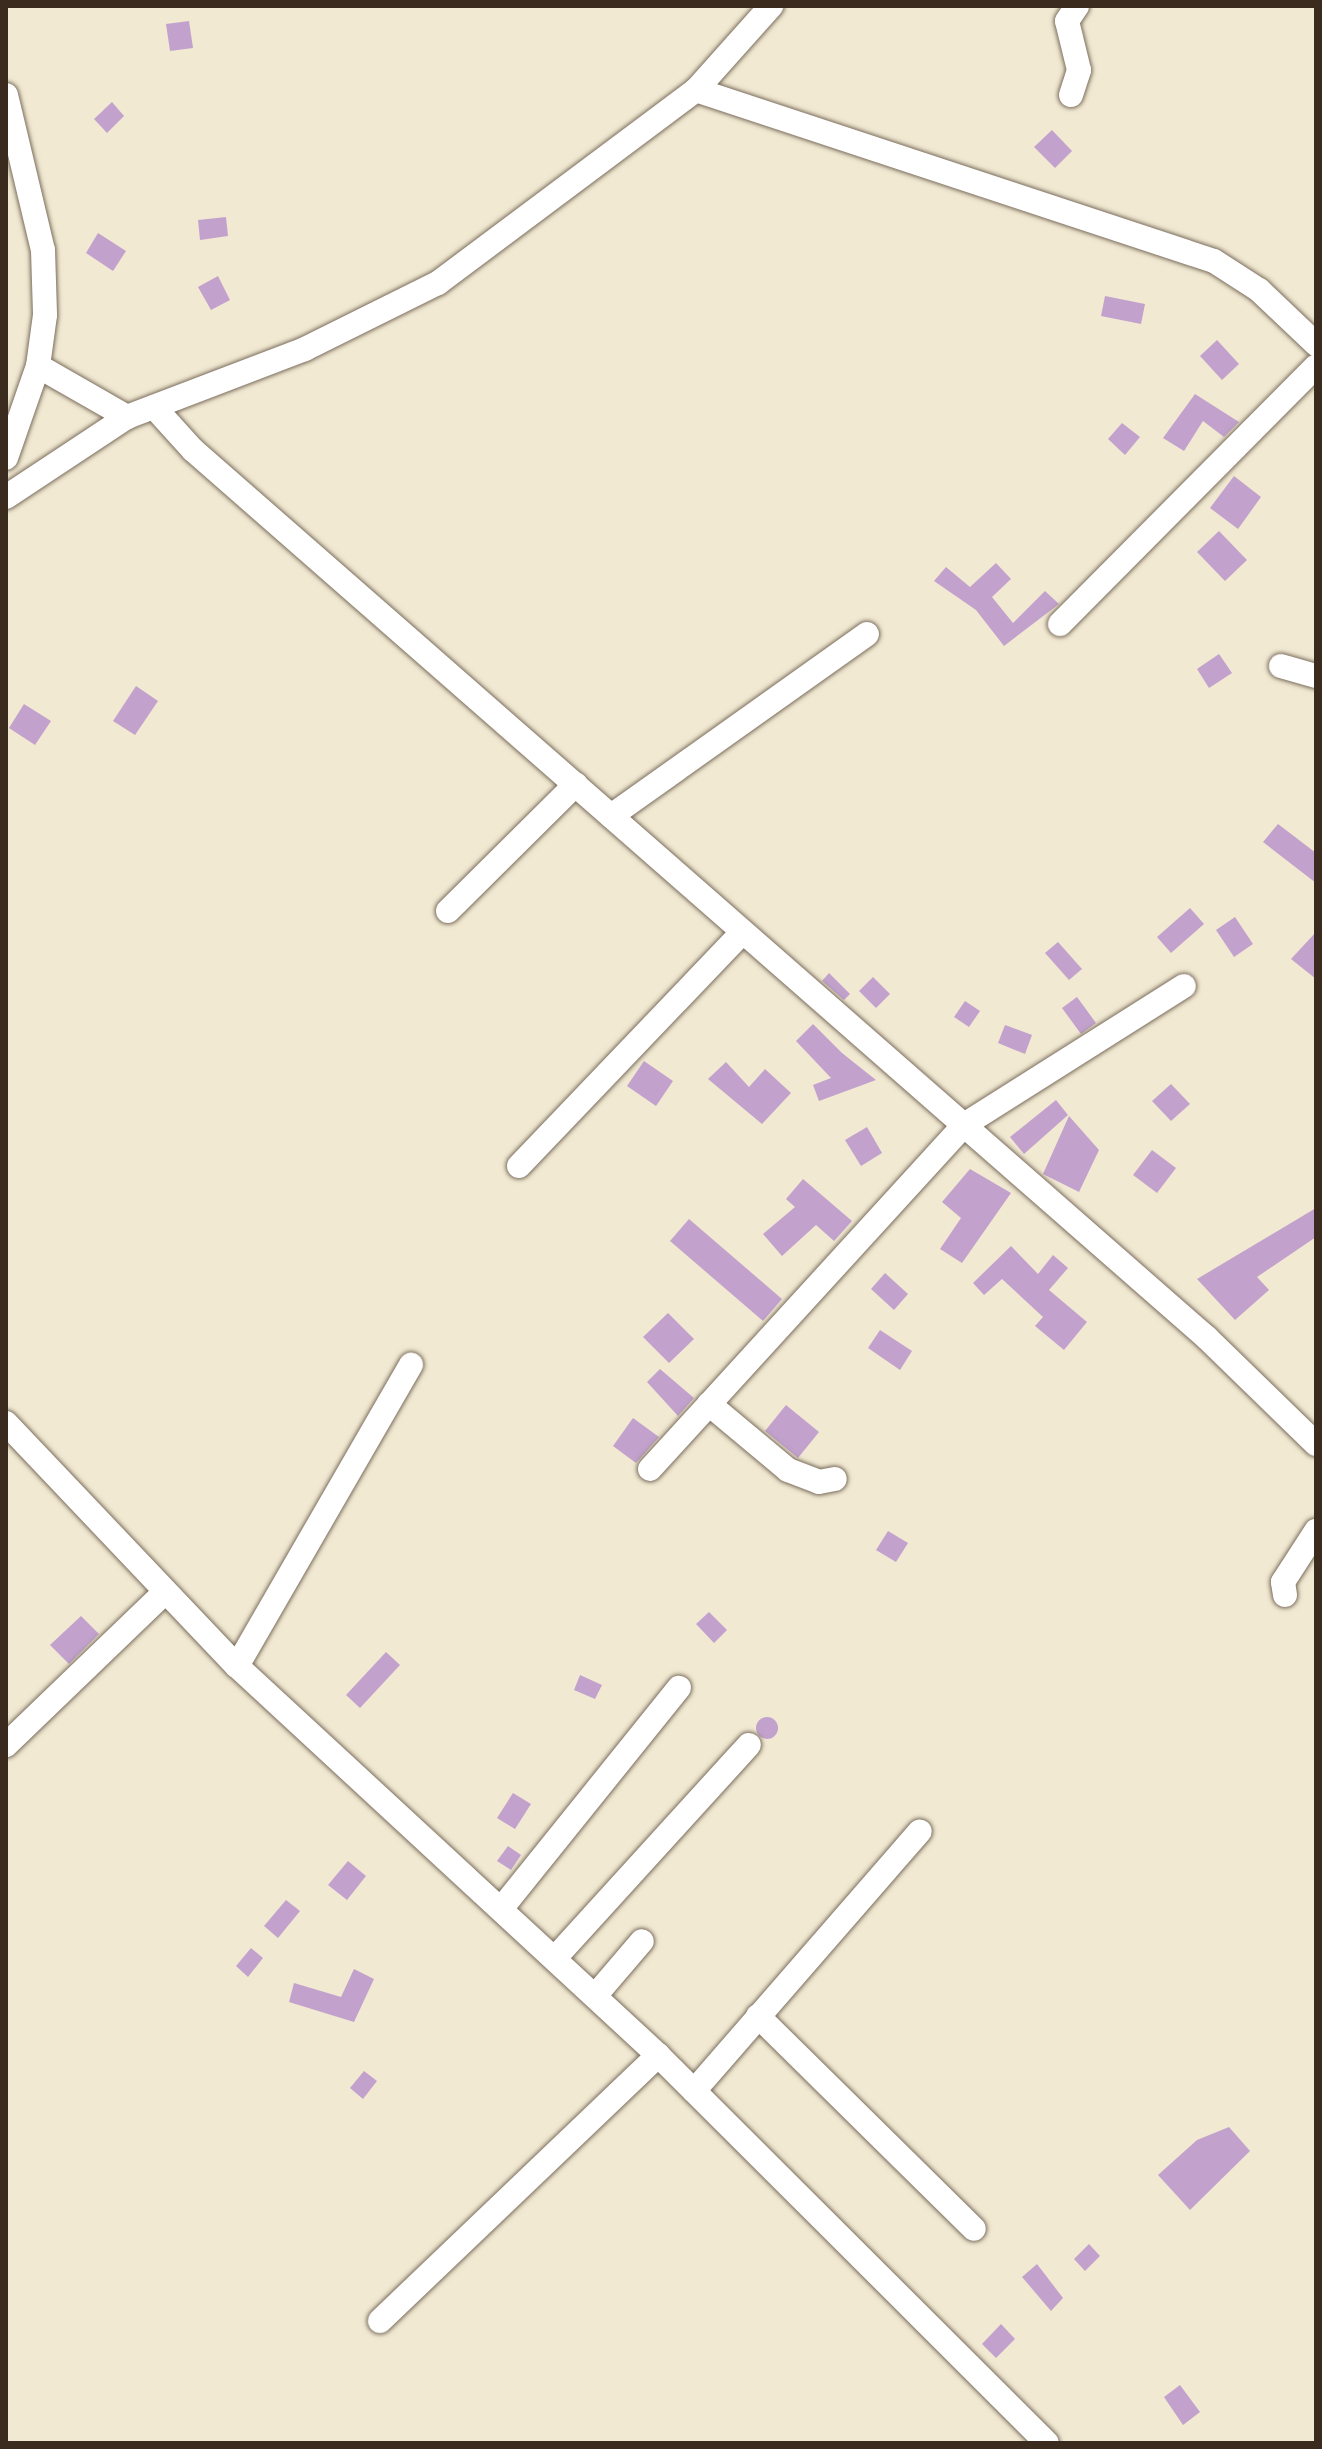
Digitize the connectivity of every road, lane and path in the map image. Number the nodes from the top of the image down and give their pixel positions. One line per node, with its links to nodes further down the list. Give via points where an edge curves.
1 (771, 6): 3 (street)
2 (1077, 6): 5 (street, via 1067,21 1079,70)
3 (696, 90): 6 (street, via 1214,261 1259,290); 9 (street, via 438,283 305,349)
4 (6, 95): 7 (street, via 43,250)
5 (1071, 95)
6 (1316, 344)
7 (38, 366): 10 (street); 11 (street)
8 (1316, 366): 13 (street)
9 (154, 407): 10 (street); 17 (street)
10 (127, 417): 12 (street)
11 (6, 458)
12 (6, 497)
13 (1060, 624)
14 (867, 634): 18 (street)
15 (1281, 666): 16 (street)
16 (1316, 676)
17 (576, 784): 18 (street); 19 (street)
18 (611, 816): 20 (street)
19 (448, 911)
20 (742, 933): 22 (street); 23 (street)
21 (1184, 986): 22 (street)
22 (964, 1125): 25 (street); 27 (street, via 1207,1338)
23 (519, 1166)
24 (411, 1365): 33 (street)
25 (709, 1404): 28 (street); 29 (street, via 788,1470 819,1482)
26 (6, 1423): 31 (street)
27 (1316, 1444)
28 (650, 1469)
29 (835, 1479)
30 (1316, 1531): 32 (street, via 1286,1574)
31 (165, 1592): 33 (street); 35 (street)
32 (1285, 1595)
33 (237, 1666): 38 (street)
34 (679, 1688): 38 (street)
35 (6, 1745)
36 (749, 1745): 40 (street)
37 (920, 1831): 42 (street)
38 (501, 1909): 40 (street)
39 (642, 1941): 41 (street)
40 (555, 1958): 41 (street)
41 (595, 1996): 43 (street)
42 (758, 2016): 44 (street); 45 (street)
43 (658, 2055): 44 (street); 46 (street)
44 (694, 2091): 47 (street)
45 (974, 2229)
46 (380, 2321)
47 (1047, 2443)

